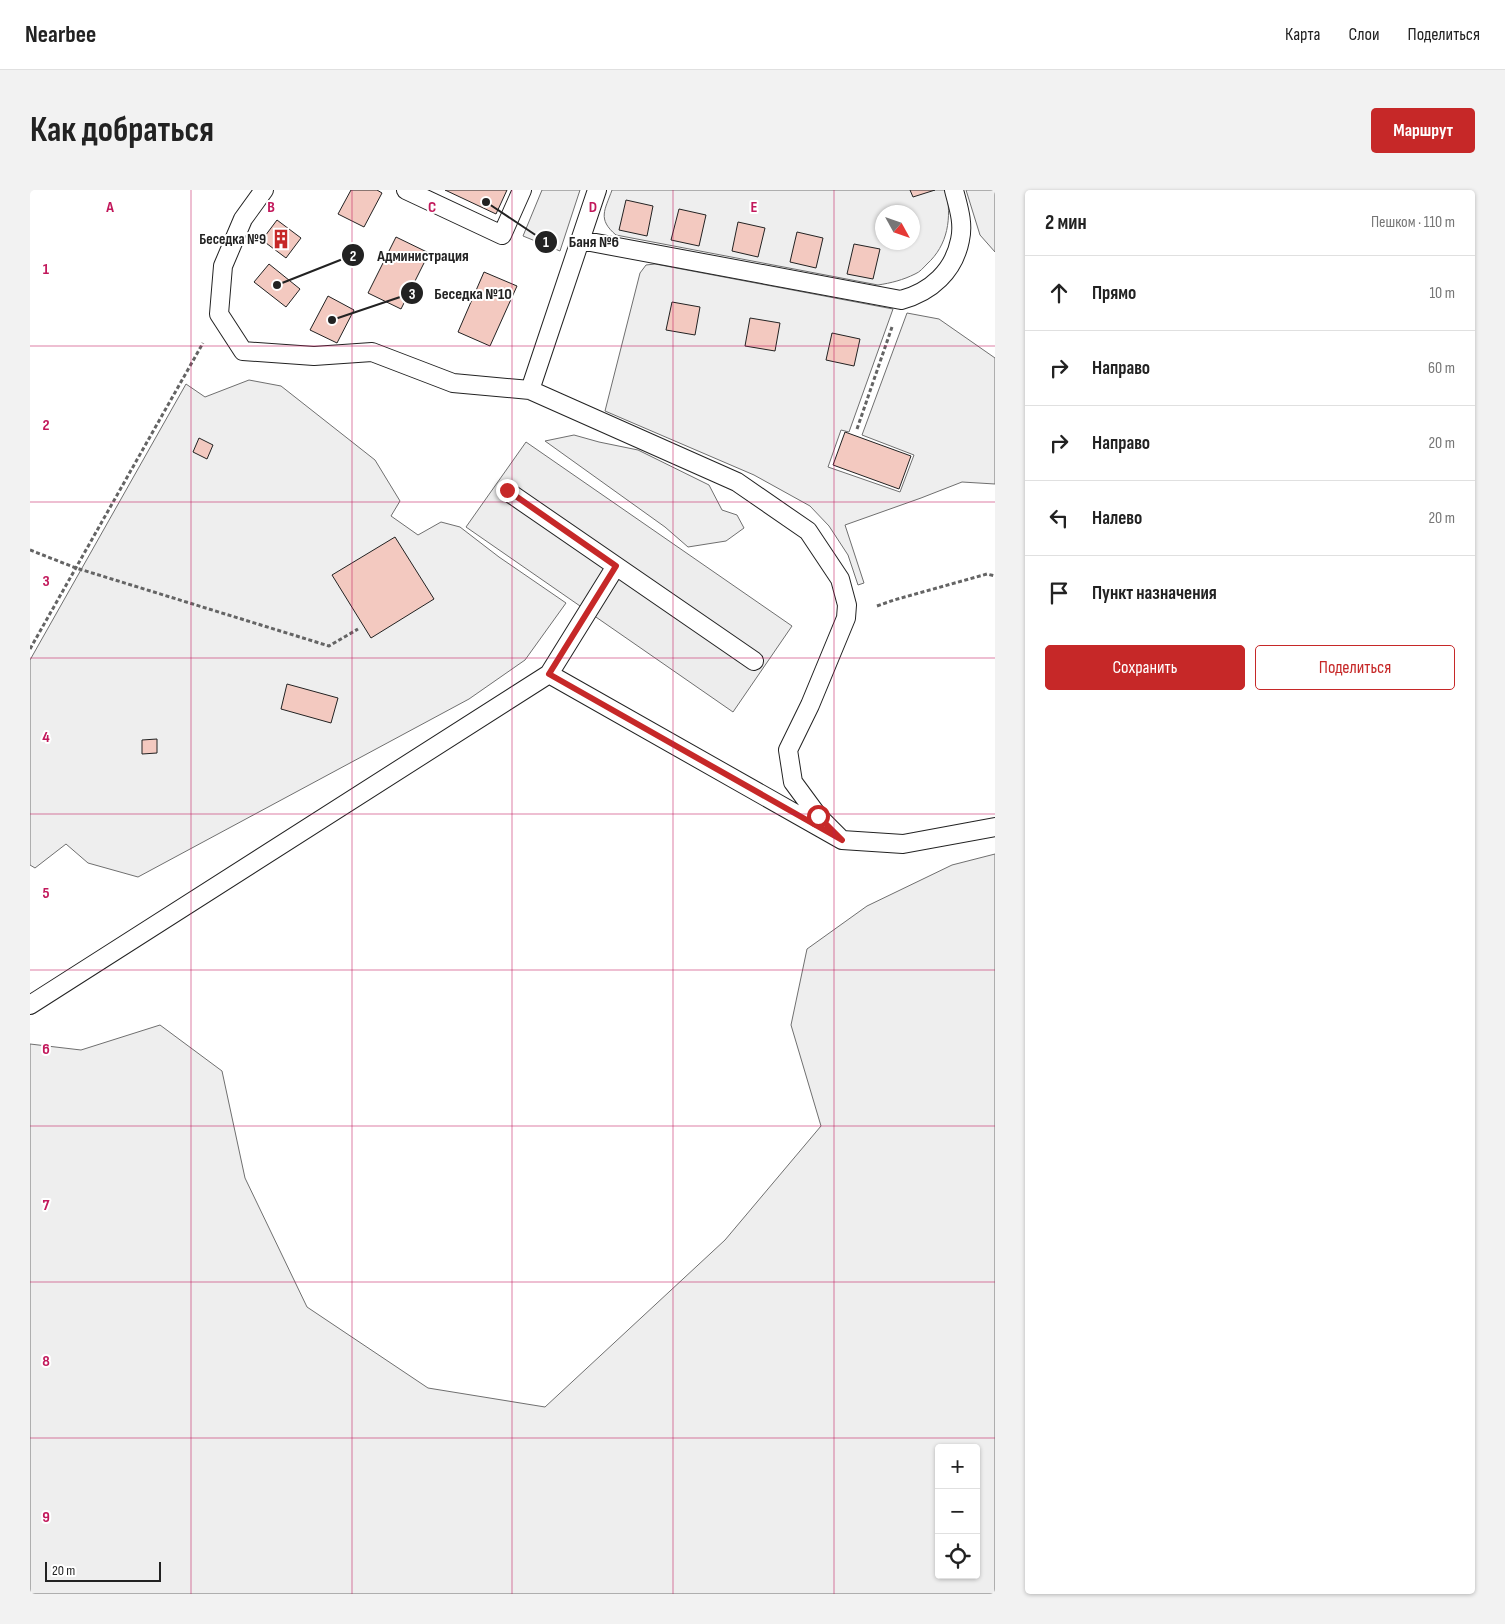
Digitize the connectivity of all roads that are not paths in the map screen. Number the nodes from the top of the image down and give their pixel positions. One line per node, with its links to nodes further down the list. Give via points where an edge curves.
1 (264, 190): 7 (lane, via 243,219 223,266 219,314 243,351 314,356 372,352 453,383)
2 (406, 190): 3 (lane, via 502,235)
3 (522, 190)
4 (597, 190): 6 (lane)
5 (954, 190): 6 (lane, via 960,214 960,239 955,255 931,288 901,300)
6 (580, 240): 7 (lane)
7 (530, 390): 13 (lane, via 736,482 808,531 840,579 848,604 846,618 788,750 792,782 818,816)
8 (507, 490): 9 (lane)
9 (616, 566): 10 (lane); 11 (lane)
10 (754, 661)
11 (549, 674): 13 (lane); 14 (lane)
12 (995, 827): 13 (lane, via 904,844)
13 (842, 840)
14 (30, 1005)

